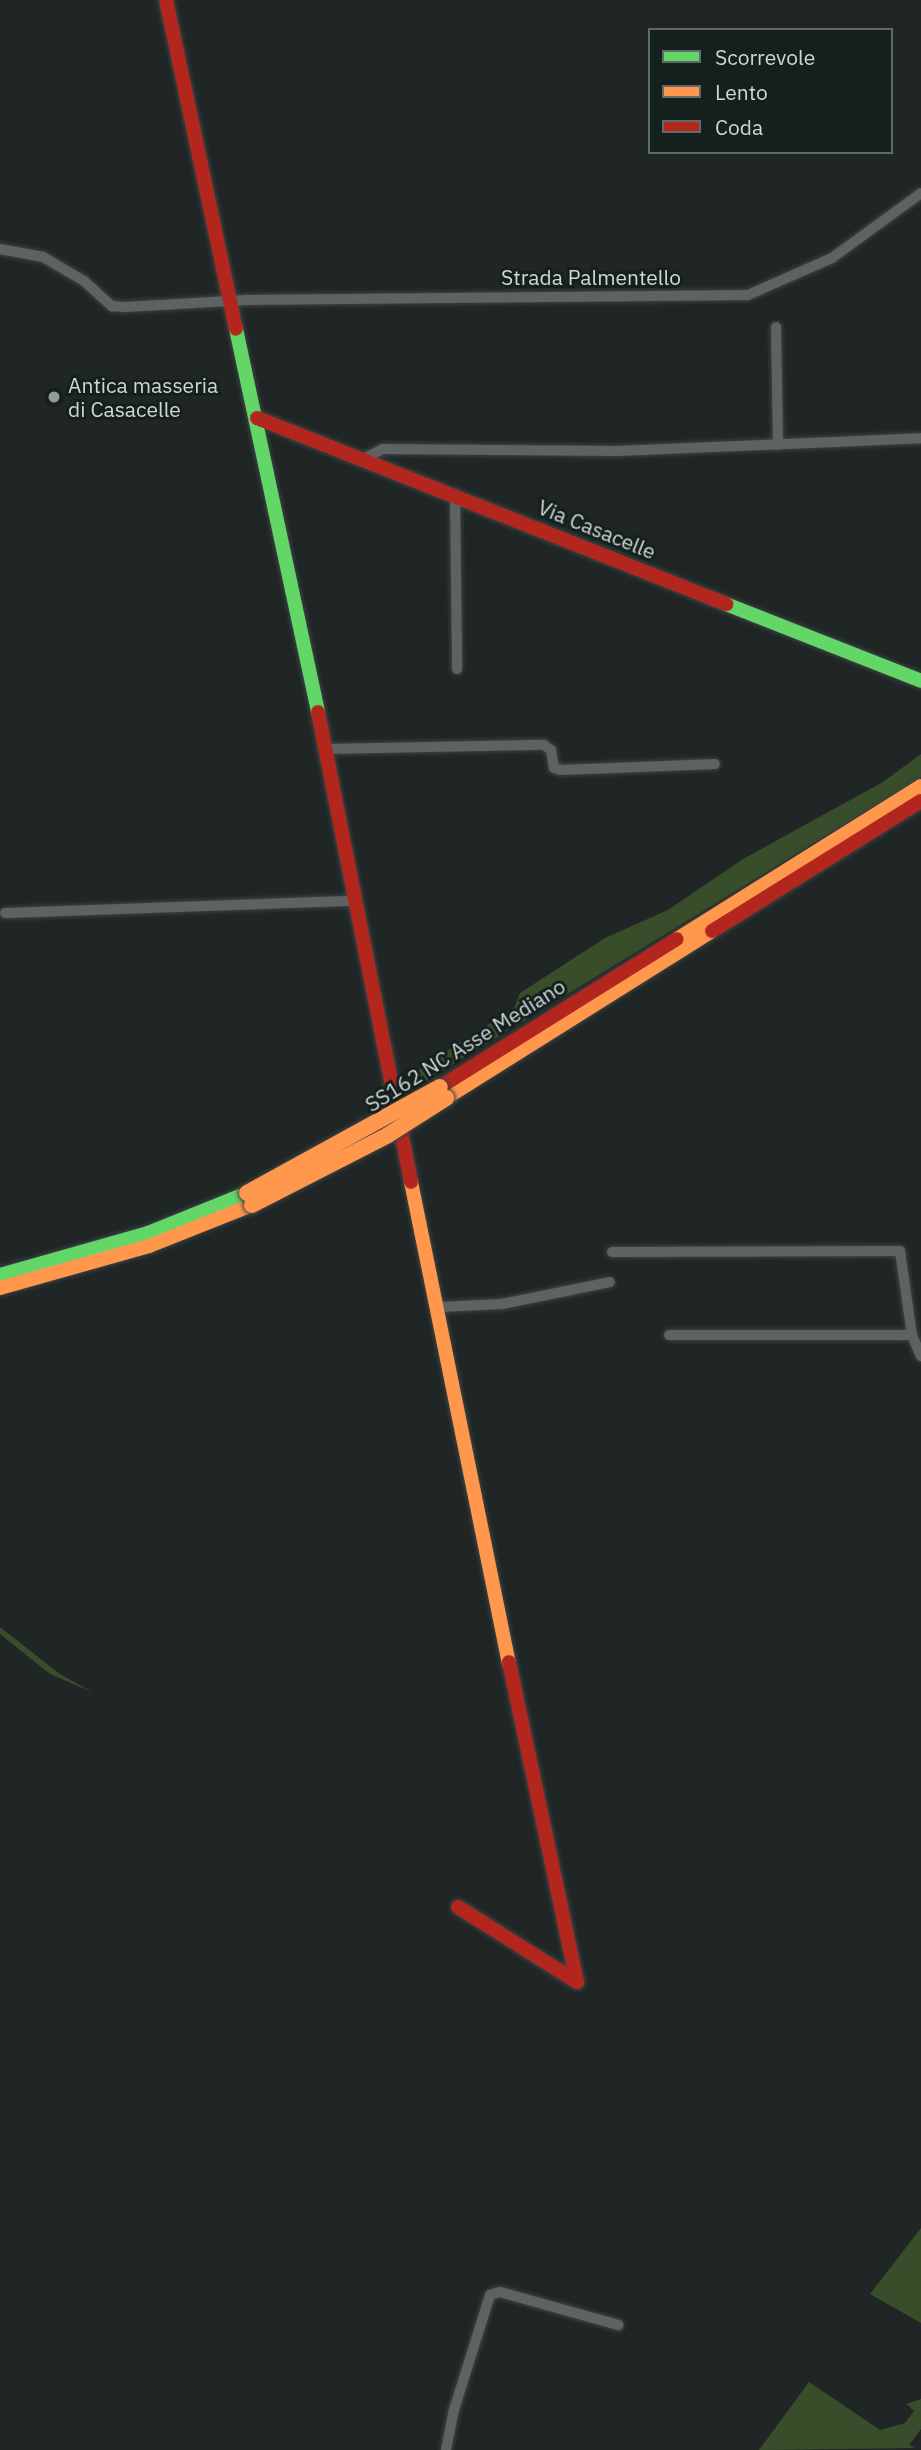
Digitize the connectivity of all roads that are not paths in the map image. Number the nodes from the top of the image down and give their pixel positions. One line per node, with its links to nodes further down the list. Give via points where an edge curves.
1 (166, 0): 4 (main road)
2 (921, 193): 4 (street, Strada Palmentello, via 832,258 748,295)
3 (0, 249): 4 (street, Strada Palmentello, via 61,266 112,306)
4 (233, 302): 6 (main road)
5 (776, 327): 8 (street)
6 (257, 418): 9 (main road, Via Casacelle); 13 (main road)
7 (921, 438): 8 (street)
8 (778, 445): 9 (street, via 617,451 383,449)
9 (365, 458): 10 (main road, Via Casacelle)
10 (455, 494): 11 (street); 12 (main road, Via Casacelle)
11 (457, 669)
12 (921, 681)
13 (326, 749): 14 (street, via 544,745 550,748 554,768 561,770); 17 (main road)
14 (715, 764)
15 (921, 786): 19 (main road, SS162 NC Asse Mediano)
16 (921, 801): 19 (main road, SS162 NC Asse Mediano)
17 (356, 901): 18 (street); 25 (main road)
18 (5, 913)
19 (443, 1092): 21 (main road, SS162 NC Asse Mediano, bridge, via 249,1199)
20 (612, 1252): 27 (street, via 900,1251)
21 (78, 1263): 22 (main road, SS162 NC Asse Mediano); 24 (main road, SS162 NC Asse Mediano)
22 (0, 1275)
23 (610, 1282): 25 (street, via 502,1304)
24 (0, 1287)
25 (439, 1307): 29 (main road, via 577,1982)
26 (669, 1335): 27 (street)
27 (912, 1335): 28 (street)
28 (921, 1356)
29 (458, 1907)
30 (618, 2325): 31 (street, via 500,2292 490,2295)
31 (446, 2450)

